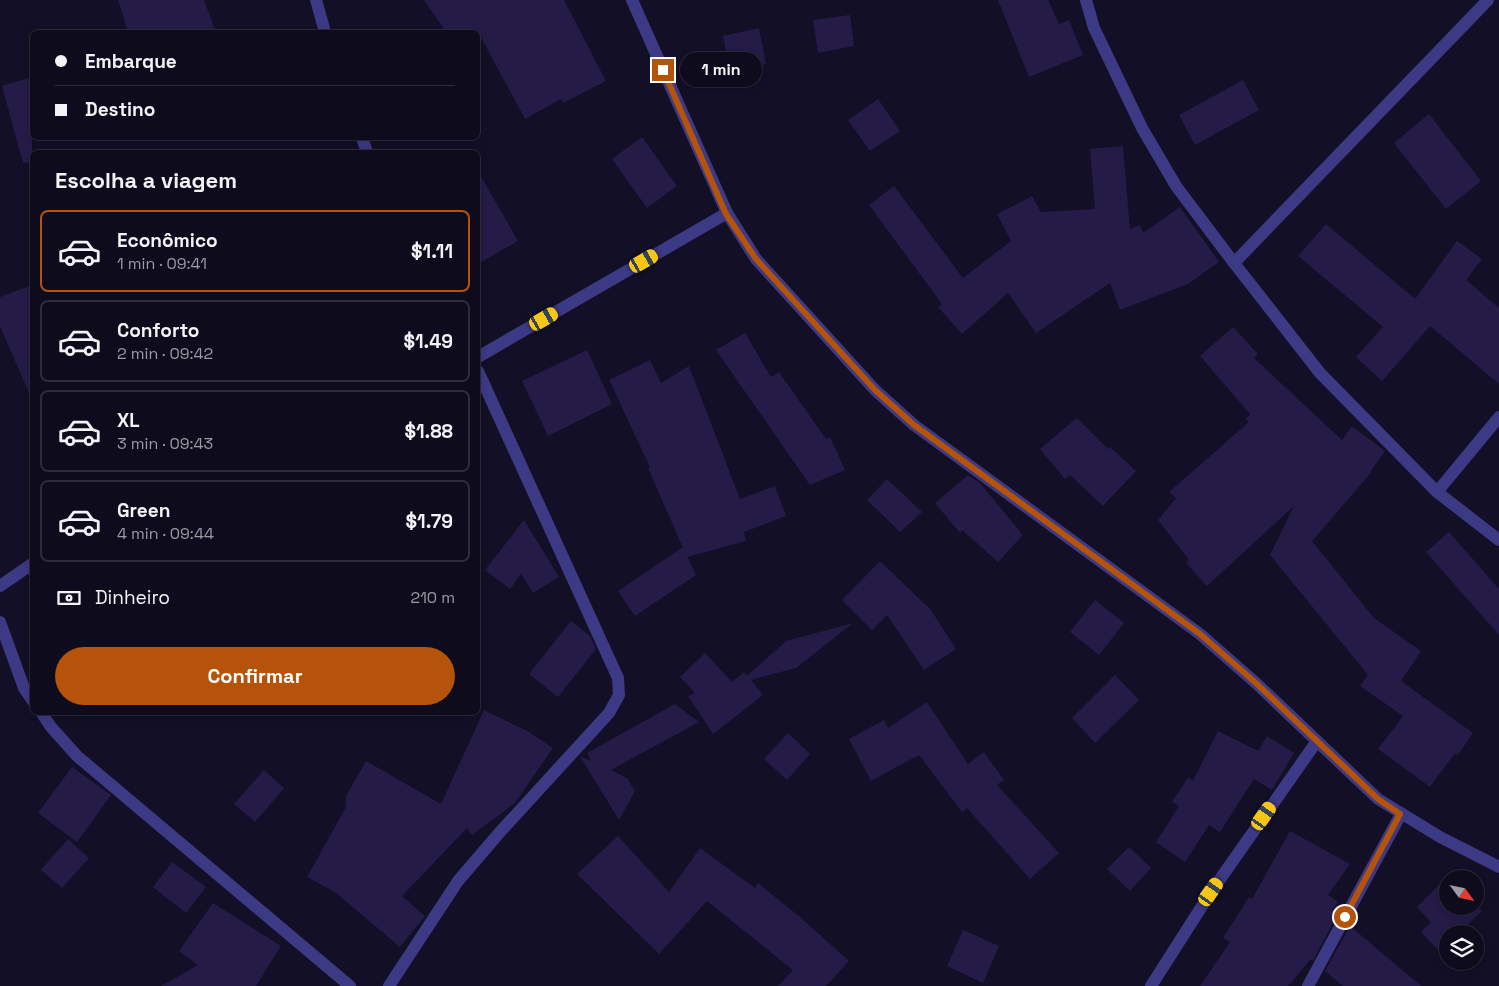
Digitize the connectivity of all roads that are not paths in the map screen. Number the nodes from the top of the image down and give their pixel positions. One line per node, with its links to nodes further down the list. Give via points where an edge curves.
1 (316, 0): 5 (street)
2 (632, 0): 6 (street)
3 (1086, 0): 7 (street, via 1094,28 1142,128 1176,186)
4 (1488, 0): 7 (street)
5 (324, 30)
6 (726, 214): 8 (street); 18 (street, via 756,259 875,390 914,425 1200,634)
7 (1234, 263): 11 (street, via 1320,373)
8 (480, 356)
9 (480, 375): 22 (street, via 618,678 619,695 609,713 458,881)
10 (1499, 417): 11 (street)
11 (1437, 492): 12 (street)
12 (1499, 540)
13 (30, 565): 14 (street)
14 (0, 586)
15 (0, 622): 16 (street)
16 (30, 697)
17 (43, 715): 21 (street, via 77,756)
18 (1317, 741): 19 (street, via 1378,799); 23 (street, via 1211,892)
19 (1400, 814): 20 (street); 24 (street)
20 (1499, 867)
21 (350, 986)
22 (389, 986)
23 (1151, 986)
24 (1308, 986)

